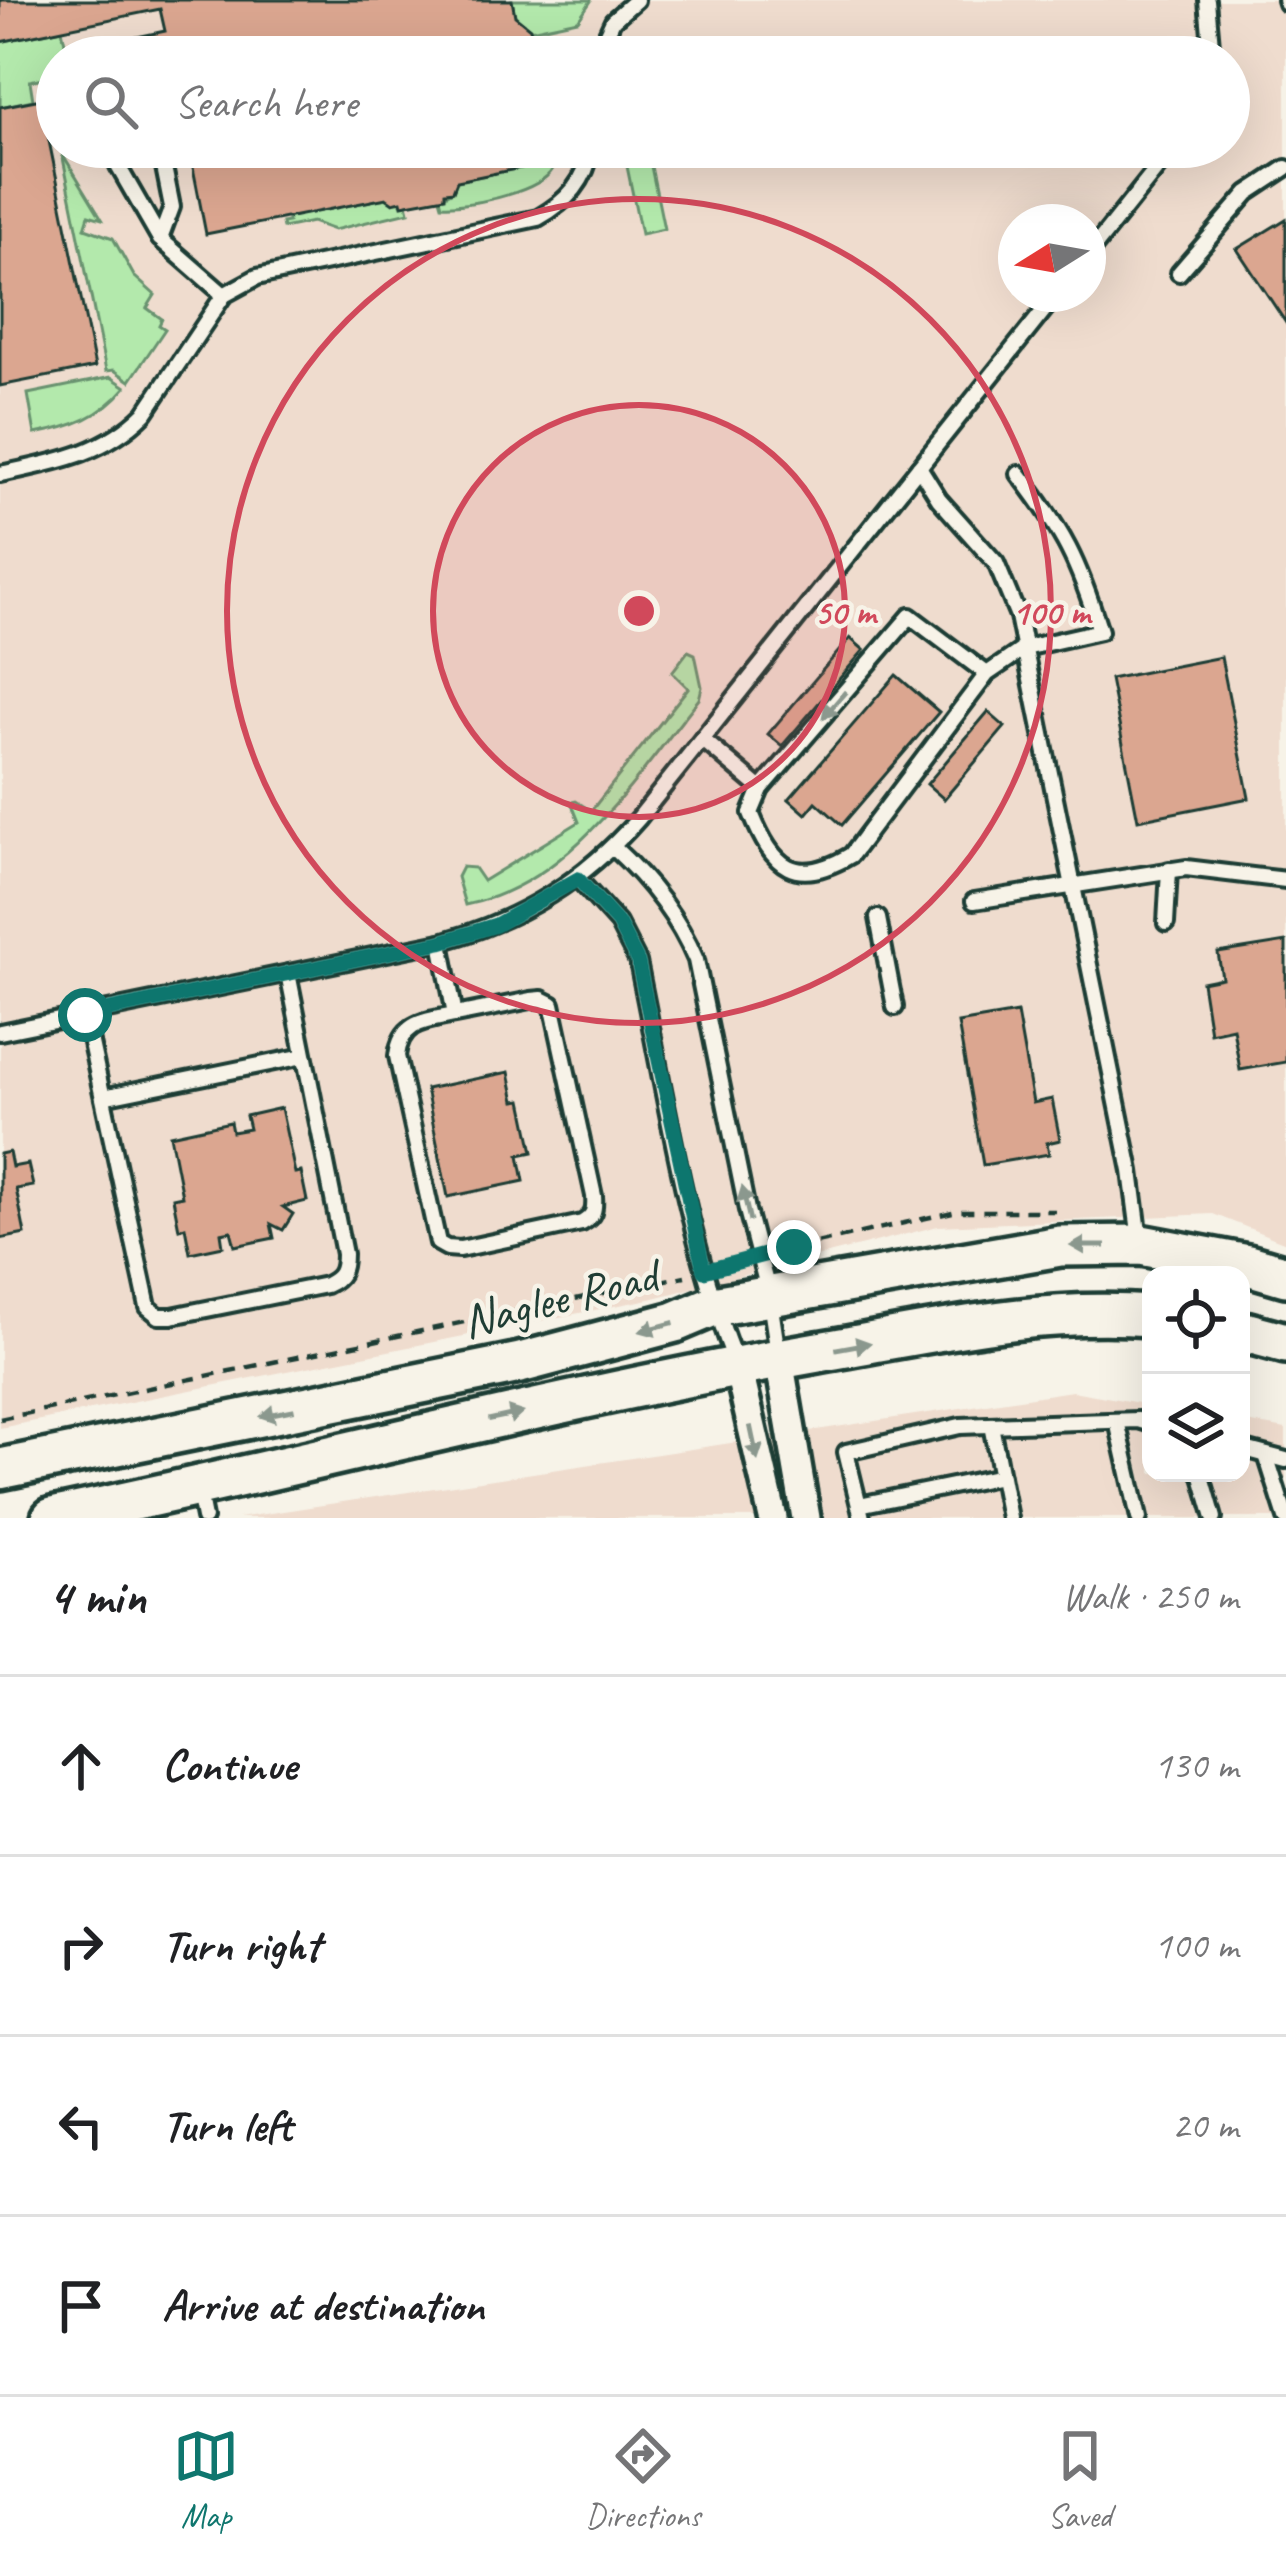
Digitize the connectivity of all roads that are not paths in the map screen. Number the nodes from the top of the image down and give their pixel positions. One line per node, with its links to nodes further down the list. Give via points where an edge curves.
1 (636, 0): 3 (lane)
2 (1207, 0): 4 (lane)
3 (606, 36)
4 (1210, 36)
5 (119, 168): 11 (lane)
6 (164, 168): 11 (lane, via 172,207)
7 (587, 168): 13 (lane, via 575,191 538,218 257,278)
8 (1157, 168): 10 (lane)
9 (1286, 168): 12 (lane, via 1248,193)
10 (1106, 232)
11 (160, 239): 13 (lane)
12 (1179, 273)
13 (224, 295): 16 (lane, via 129,429 88,454)
14 (1043, 312): 15 (lane)
15 (920, 467): 18 (lane, via 996,563); 20 (lane)
16 (0, 474)
17 (1019, 474): 18 (lane, via 1063,532 1100,631)
18 (1025, 648): 19 (lane); 26 (lane)
19 (987, 674): 21 (lane, one-way to 21, via 910,616); 21 (lane, via 851,855 828,869 798,873 781,865 751,813)
20 (702, 739): 21 (lane); 22 (lane)
21 (761, 789)
22 (614, 847): 25 (lane); 39 (lane, one-way to 22, via 696,960 682,927)
23 (1169, 871): 24 (lane); 26 (lane); 29 (lane)
24 (1284, 877)
25 (578, 879): 30 (lane, via 496,925); 41 (lane, via 618,923 638,962)
26 (1073, 885): 27 (lane); 38 (lane)
27 (974, 901)
28 (878, 918): 32 (lane)
29 (1166, 923)
30 (441, 942): 31 (lane); 34 (lane)
31 (288, 973): 33 (lane); 36 (lane)
32 (896, 1007)
33 (85, 1015): 35 (lane); 37 (lane)
34 (455, 1015): 34 (lane, via 531,1000 552,1004 594,1196 591,1218 460,1249 438,1243 398,1056 404,1030)
35 (0, 1032)
36 (304, 1056): 37 (lane); 37 (lane, via 344,1269 326,1285 159,1316 148,1307)
37 (103, 1096)
38 (1141, 1245): 39 (main road, Naglee Road, one-way to 39); 40 (main road, Naglee Road)
39 (764, 1275): 41 (main road, Naglee Road); 45 (lane)
40 (1286, 1276)
41 (709, 1288): 46 (lane); 53 (main road, Naglee Road, one-way to 53, via 675,1322 520,1363)
42 (1142, 1315): 45 (main road, one-way to 42, via 1023,1317)
43 (1250, 1333): 44 (main road)
44 (1286, 1343)
45 (778, 1359): 46 (main road); 60 (street)
46 (738, 1367): 56 (main road, one-way to 46, via 391,1440); 59 (street, one-way to 59)
47 (1117, 1421): 48 (lane); 49 (lane); 62 (lane)
48 (1142, 1423)
49 (991, 1425): 54 (lane); 57 (lane, via 846,1452)
50 (1250, 1450): 51 (lane)
51 (1267, 1455): 52 (lane); 64 (lane)
52 (1286, 1460)
53 (0, 1469)
54 (1000, 1476): 57 (lane); 61 (lane)
55 (1204, 1482): 63 (lane)
56 (201, 1503): 58 (main road)
57 (860, 1511)
58 (52, 1518)
59 (773, 1518)
60 (806, 1518)
61 (1009, 1518)
62 (1139, 1518)
63 (1214, 1518)
64 (1286, 1518)

